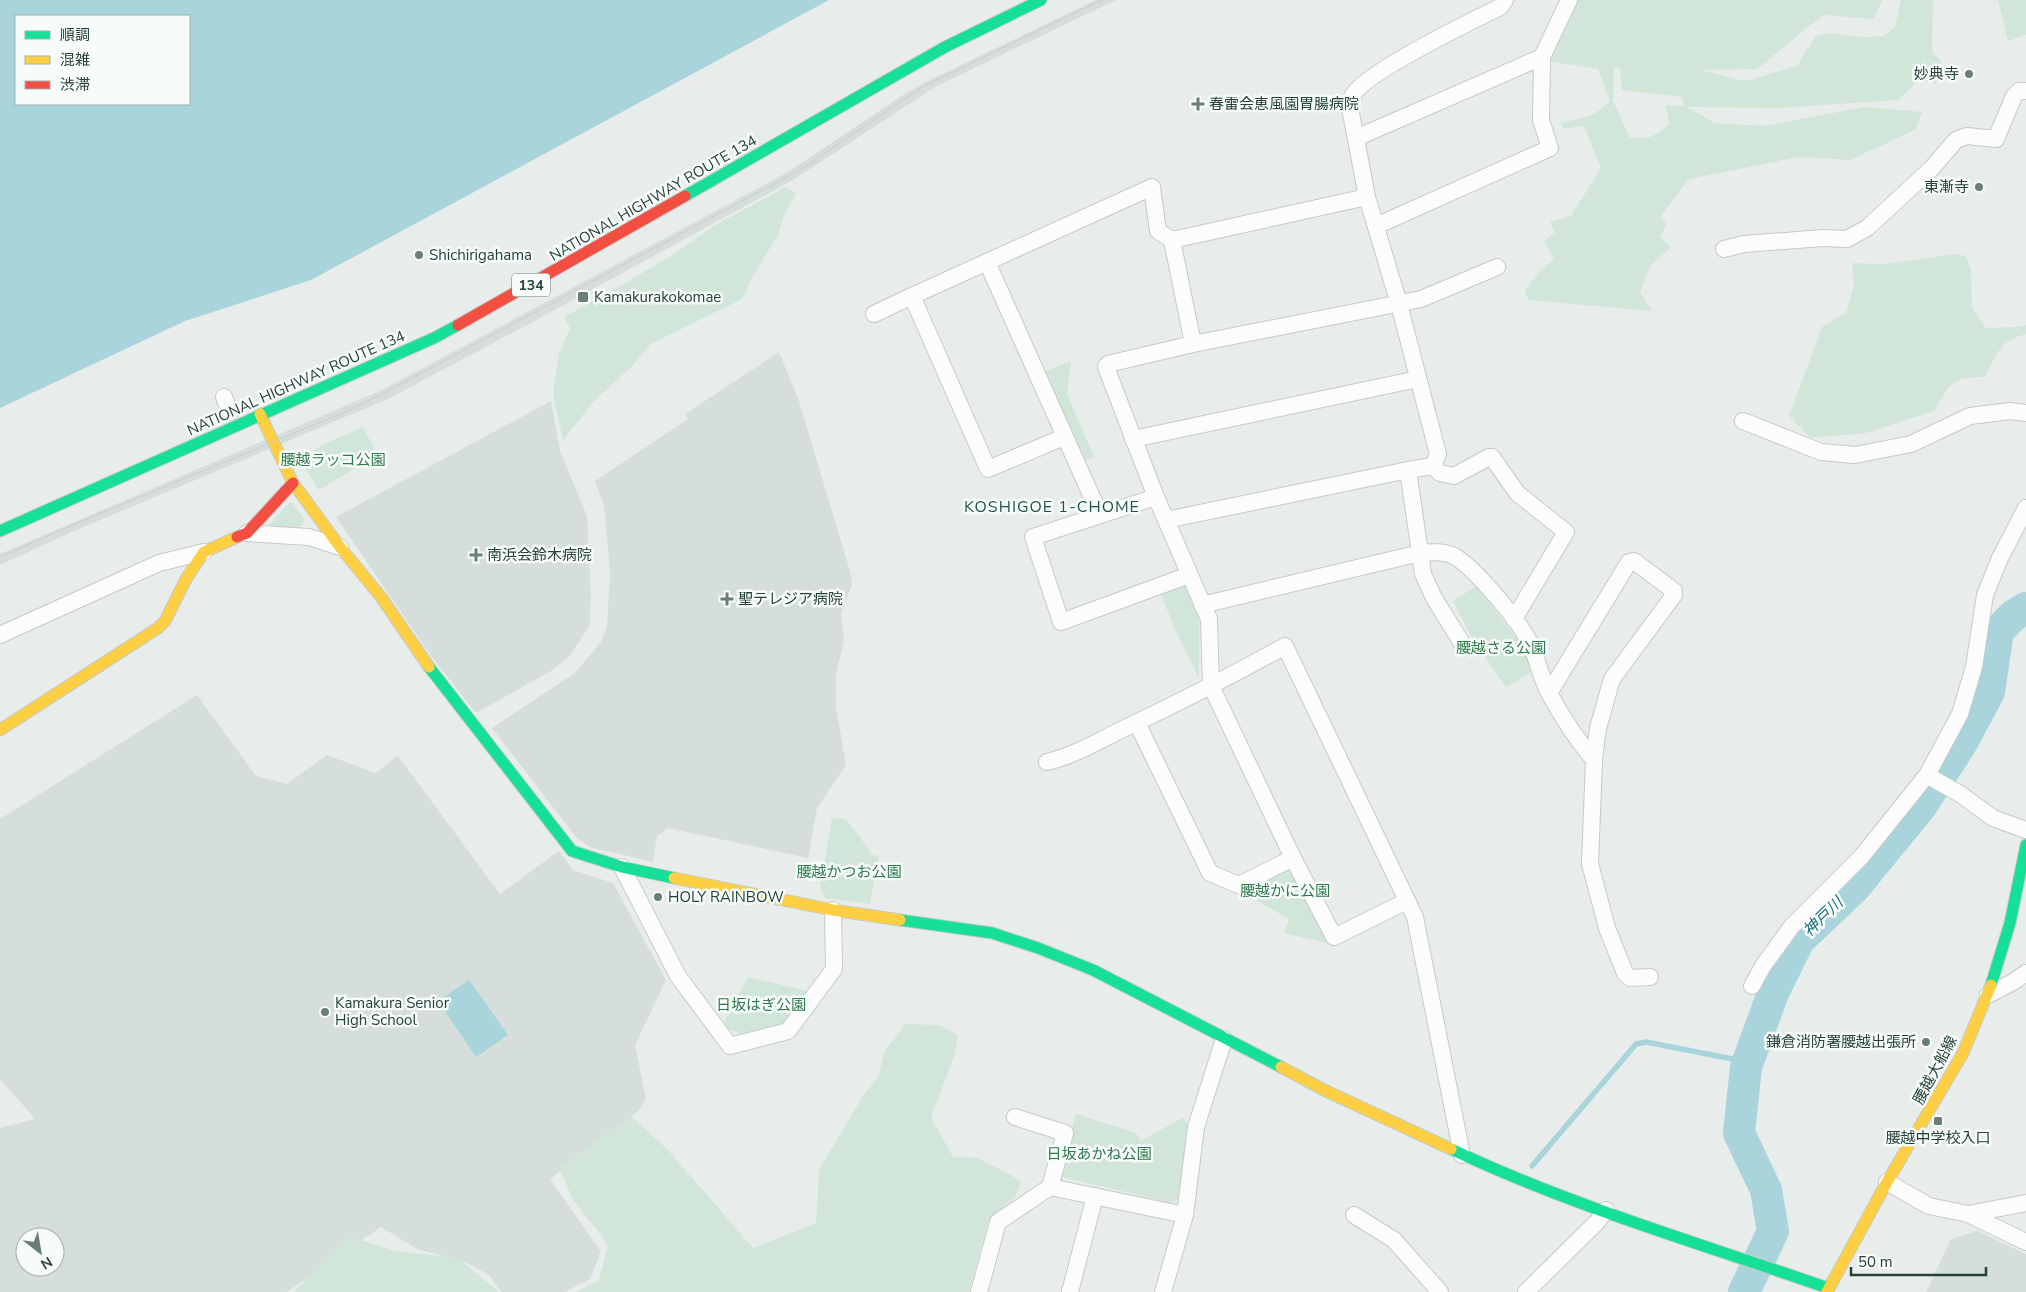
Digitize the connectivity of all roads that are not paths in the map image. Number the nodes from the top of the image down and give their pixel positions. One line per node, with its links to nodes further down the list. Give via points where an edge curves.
1 (1041, 0): 19 (main road, NATIONAL HIGHWAY ROUTE 134 / 134, via 945,47 434,338)
2 (1505, 0): 6 (street, via 1500,6 1372,77 1352,96 1350,108)
3 (1569, 0): 4 (street)
4 (1542, 57): 6 (street); 8 (street, via 1541,120 1550,148)
5 (2026, 91): 10 (street, via 2019,91 2014,96 1996,139 1968,136 1956,140 1931,170 1867,228 1847,239 1744,244)
6 (1356, 138): 7 (street)
7 (1367, 197): 8 (street); 9 (street)
8 (1376, 226): 14 (street)
9 (1172, 240): 11 (street, via 1158,231 1152,187); 16 (street)
10 (1724, 249)
11 (987, 262): 13 (street); 21 (street)
12 (1497, 267): 14 (street, via 1421,299)
13 (912, 296): 15 (street); 21 (street, via 988,469)
14 (1399, 304): 16 (street); 17 (street)
15 (874, 314)
16 (1193, 344): 22 (street, via 1106,367)
17 (1418, 379): 22 (street); 23 (street, via 1438,454)
18 (2026, 412): 20 (street, via 1970,416 1911,444 1855,455 1821,452)
19 (260, 414): 25 (main road); 30 (main road, NATIONAL HIGHWAY ROUTE 134 / 134)
20 (1743, 422)
21 (1064, 437): 28 (street)
22 (1132, 438): 26 (street)
23 (1433, 466): 24 (street); 37 (street, via 1440,473 1454,476 1492,457 1517,493 1566,532)
24 (1408, 470): 29 (street); 34 (street)
25 (293, 483): 31 (main road); 32 (main road)
26 (1156, 498): 28 (street); 29 (street)
27 (2026, 508): 55 (street, via 2000,558 1986,595 1974,667 1960,714 1927,775 1862,856 1792,926)
28 (1100, 515): 35 (street, via 1033,537 1061,622)
29 (1166, 520): 35 (street)
30 (0, 531)
31 (247, 533): 32 (street, via 309,537); 33 (main road)
32 (340, 547): 50 (main road, via 572,851)
33 (204, 552): 38 (street, via 160,563); 43 (main road, via 158,628)
34 (1420, 553): 36 (street); 37 (street, via 1438,552 1453,556 1473,570); 39 (street, via 1423,574 1434,598)
35 (1189, 574): 36 (street)
36 (1202, 605): 40 (street, via 1209,619)
37 (1514, 619): 41 (street, via 1528,639)
38 (0, 636)
39 (1463, 645)
40 (1211, 686): 42 (street); 49 (street); 51 (street, via 1284,646)
41 (1549, 693): 44 (street, via 1577,740); 44 (street, via 1629,562 1634,561 1674,591 1612,679 1598,728)
42 (1137, 723): 45 (street); 49 (street, via 1210,873 1239,885)
43 (0, 730)
44 (1594, 760): 54 (street, via 1590,864 1607,928 1625,973 1630,978)
45 (1047, 762)
46 (1932, 778): 47 (street, via 1993,818)
47 (2026, 830)
48 (2026, 845): 56 (main road, 腰越大船線, via 2010,923)
49 (1293, 858): 51 (street, via 1334,937)
50 (622, 868): 52 (main road); 52 (street, via 678,976 730,1046 788,1031 834,969)
51 (1407, 901): 59 (street, via 1415,917)
52 (833, 910): 57 (main road, via 992,933 1038,948 1093,970)
53 (2026, 973): 56 (street)
54 (1650, 977)
55 (1752, 986)
56 (1988, 995): 60 (main road, 腰越大船線, via 1959,1060)
57 (1224, 1040): 59 (main road); 66 (street, via 1196,1127)
58 (1015, 1117): 61 (street, via 1065,1133)
59 (1462, 1155): 64 (main road)
60 (1887, 1182): 65 (street, via 1930,1206); 69 (main road, 腰越大船線)
61 (1050, 1187): 62 (street); 70 (street, via 998,1222)
62 (1095, 1196): 66 (street); 71 (street)
63 (2026, 1203): 65 (street)
64 (1606, 1210): 69 (main road); 74 (street, via 1598,1222)
65 (1968, 1214): 68 (street)
66 (1184, 1215): 72 (street)
67 (1354, 1215): 73 (street, via 1394,1240)
68 (2026, 1242)
69 (1828, 1290)
70 (979, 1292)
71 (1070, 1292)
72 (1163, 1292)
73 (1440, 1292)
74 (1526, 1292)

